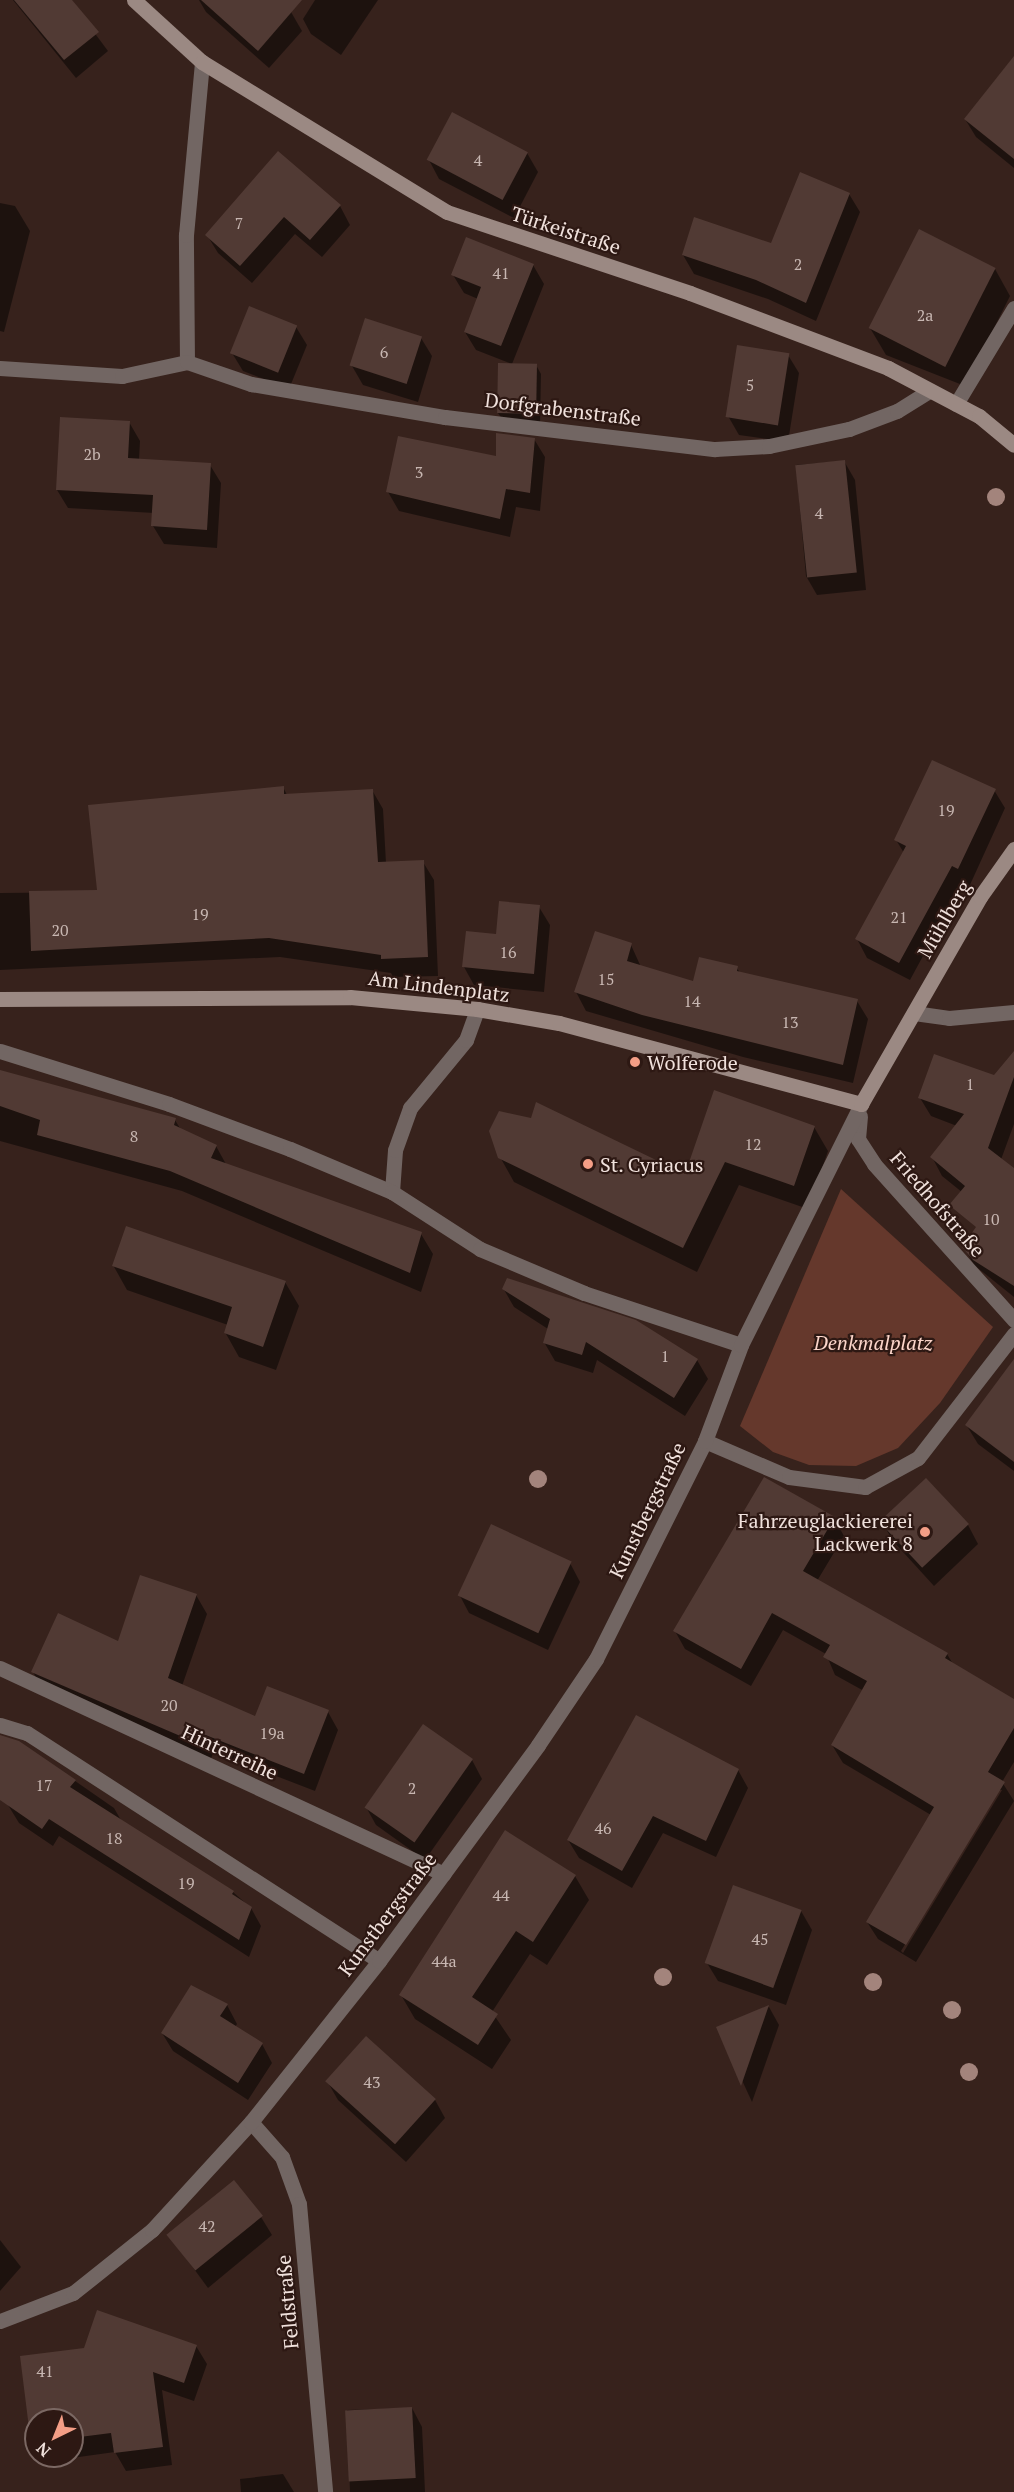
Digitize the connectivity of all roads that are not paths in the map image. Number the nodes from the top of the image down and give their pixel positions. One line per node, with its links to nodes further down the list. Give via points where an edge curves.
1 (134, 0): 2 (main road, Türkeistraße)
2 (202, 62): 4 (street, via 186,235); 6 (main road, Türkeistraße, via 447,212 690,293 888,368)
3 (1014, 308): 7 (street)
4 (187, 362): 5 (street, via 122,376); 6 (street, Dorfgrabenstraße, via 251,384 422,413 714,449 769,446 849,429 897,411)
5 (0, 368)
6 (929, 391): 7 (main road, Türkeistraße)
7 (956, 404): 8 (main road, Türkeistraße, via 979,416)
8 (1014, 445)
9 (1014, 849): 13 (main road, Mühlberg, via 980,897)
10 (0, 999): 11 (main road, Am Lindenplatz, via 350,997)
11 (477, 1009): 15 (main road, Am Lindenplatz, via 559,1023); 16 (street, via 466,1040 410,1108 395,1150)
12 (1014, 1012): 13 (street, via 976,1017)
13 (914, 1013): 15 (main road, Mühlberg)
14 (0, 1051): 16 (street, via 169,1104)
15 (861, 1104): 17 (street, Friedhofstraße, via 858,1139 874,1164); 19 (street, Kunstbergstraße)
16 (392, 1192): 19 (street, via 480,1249 584,1293)
17 (1014, 1320)
18 (1014, 1334): 20 (street, Kunstbergstraße, via 918,1458 865,1487 789,1477)
19 (741, 1345): 20 (street, Kunstbergstraße)
20 (705, 1441): 23 (street, Kunstbergstraße, via 596,1659)
21 (0, 1668): 23 (street, Hinterreihe)
22 (0, 1725): 24 (street, via 27,1733)
23 (443, 1874): 24 (street, Kunstbergstraße)
24 (379, 1961): 25 (street, Kunstbergstraße)
25 (251, 2122): 26 (street, Kunstbergstraße, via 152,2230 73,2292); 27 (street, Feldstraße, via 282,2157 299,2204)
26 (0, 2321)
27 (325, 2492)

